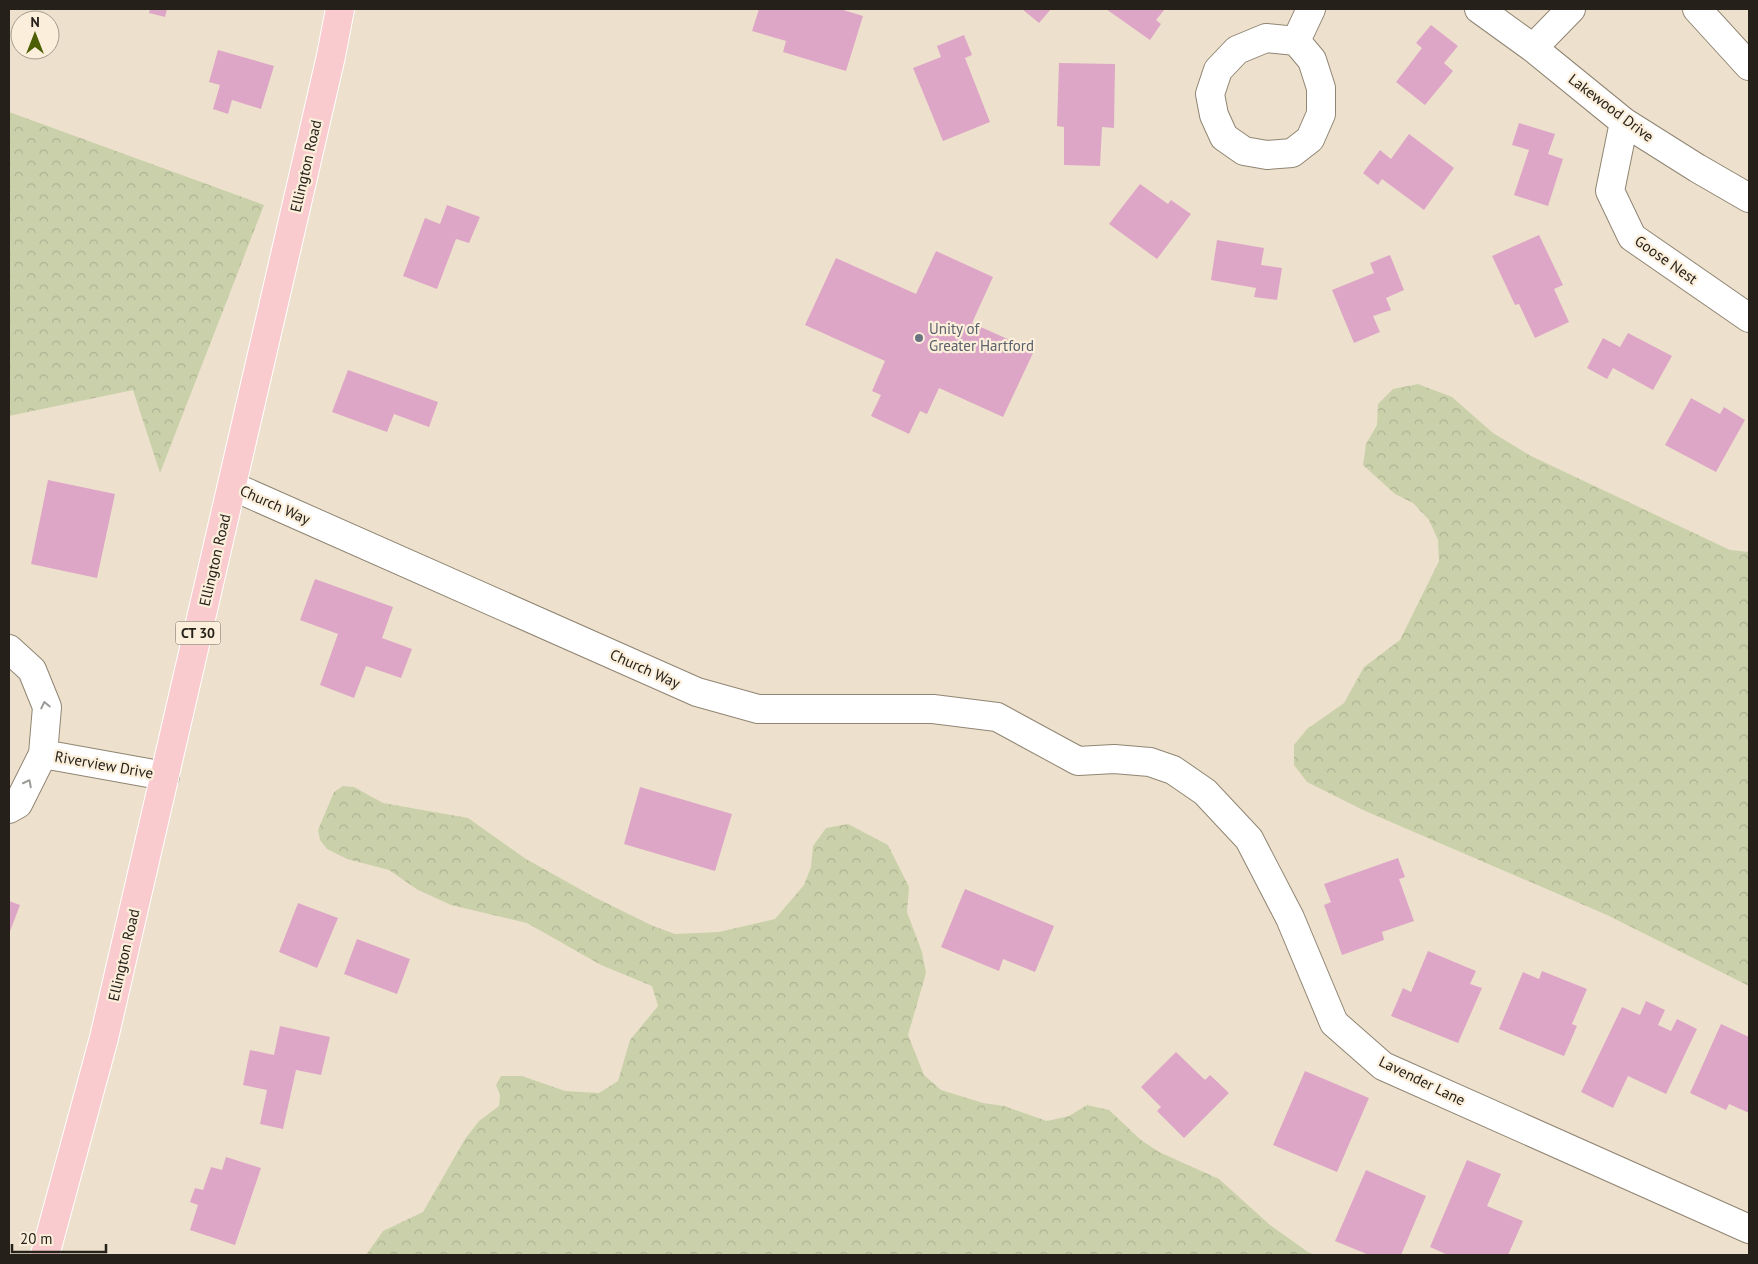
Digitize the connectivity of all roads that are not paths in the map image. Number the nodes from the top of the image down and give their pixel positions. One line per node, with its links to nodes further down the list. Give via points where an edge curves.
1 (340, 9): 12 (main road, Ellington Road / CT 30)
2 (1311, 9): 6 (street)
3 (1479, 9): 7 (street, Lakewood Drive)
4 (1571, 9): 7 (street)
5 (1697, 9): 8 (street)
6 (1296, 41): 6 (street, via 1266,38 1237,50 1218,70 1210,94 1214,115 1224,137 1244,151 1267,155 1292,153 1310,139 1321,114 1321,88 1312,60)
7 (1533, 48): 9 (street, Lakewood Drive)
8 (1749, 66)
9 (1624, 122): 10 (street, Lakewood Drive); 11 (street, Goose Nest, via 1610,191 1632,238)
10 (1749, 198)
11 (1749, 318)
12 (232, 486): 15 (street, Church Way, via 697,692 758,709 932,709 998,717); 16 (main road, Ellington Road / CT 30)
13 (9, 649): 14 (street, Riverview Drive, one-way to 13, via 47,707 32,670)
14 (43, 754): 16 (street, Riverview Drive); 17 (street, Riverview Drive, one-way to 14, via 18,804)
15 (1078, 761): 18 (street, Lavender Lane, via 1150,762 1173,770 1205,792 1249,839 1290,918 1334,1024 1383,1066)
16 (165, 776): 19 (main road, Ellington Road / CT 30, via 104,1038)
17 (9, 809)
18 (1749, 1229)
19 (45, 1255)

